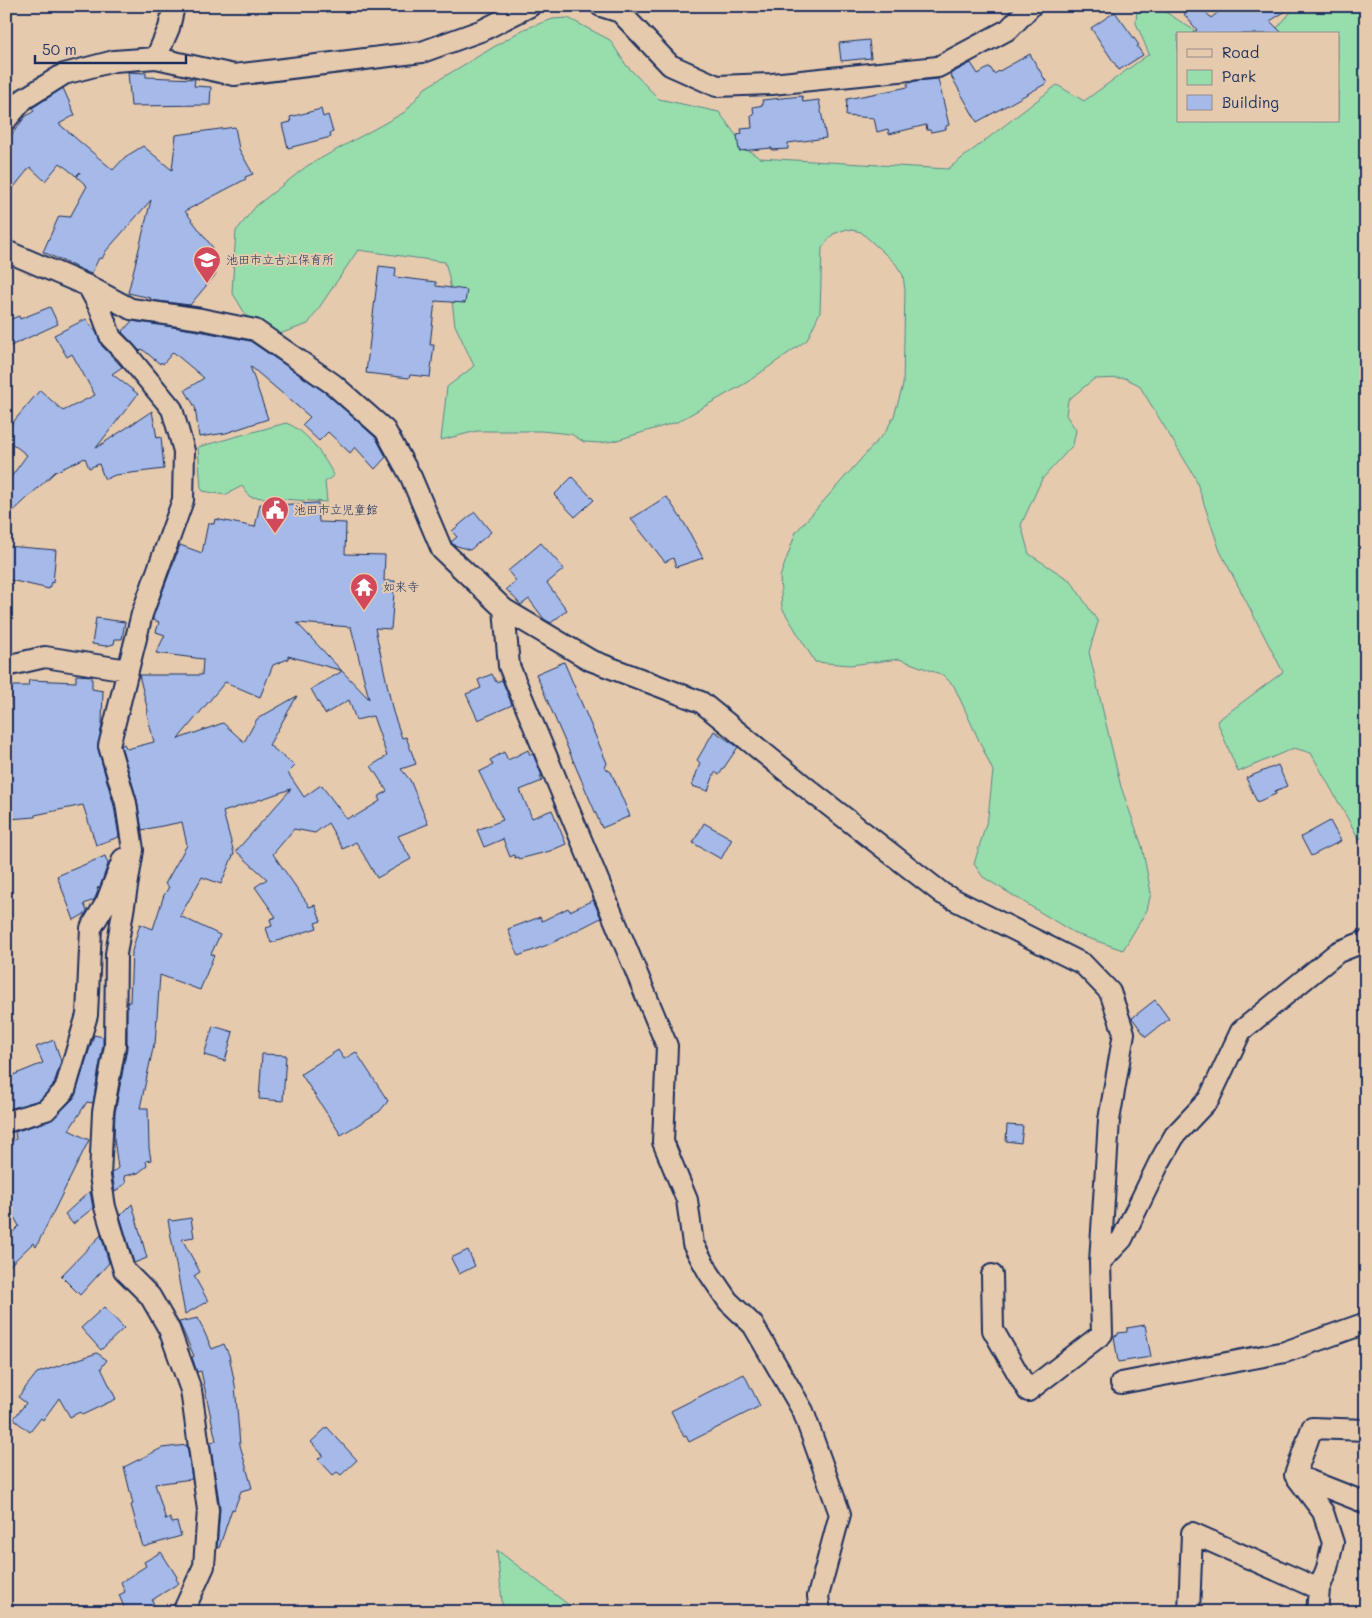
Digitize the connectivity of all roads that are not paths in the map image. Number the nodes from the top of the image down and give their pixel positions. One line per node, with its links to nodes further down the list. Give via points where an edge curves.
1 (174, 6): 5 (street)
2 (530, 6): 5 (street, via 483,30 422,52 234,75)
3 (601, 6): 4 (street, via 620,12 670,65 717,86 772,84 938,67 1008,29)
4 (1031, 6)
5 (156, 58): 6 (street, via 114,61 64,74 24,99)
6 (6, 120)
7 (6, 252): 8 (street)
8 (88, 286): 9 (street, via 132,309 201,318 255,330 333,384 386,430 442,550); 11 (street, via 111,338 172,409 184,451 183,500 142,614)
9 (504, 609): 15 (street, via 590,660 701,702 943,894 1083,964 1110,992 1124,1033 1109,1120); 24 (street, via 509,666 667,1046 663,1142 687,1200 693,1244 728,1301 753,1325 803,1411 840,1514 818,1596)
10 (6, 666): 11 (street, via 46,657)
11 (128, 670): 12 (street, via 109,746 126,803)
12 (133, 850): 14 (street, via 124,858 106,903 91,928 87,1015 65,1090 46,1110); 23 (street, via 116,954 115,1046 104,1112 100,1176 105,1207 124,1270 150,1296 169,1329 191,1390 208,1510 204,1566)
13 (1366, 941): 15 (street, via 1338,952 1241,1031 1209,1098 1175,1135 1122,1239)
14 (6, 1122)
15 (1100, 1262): 16 (street, via 1102,1334 1028,1391 993,1330)
16 (992, 1275)
17 (1366, 1323): 18 (street, via 1285,1352)
18 (1121, 1383)
19 (1366, 1430): 20 (street, via 1312,1428)
20 (1295, 1475): 21 (street); 22 (street, via 1322,1512 1333,1543)
21 (1366, 1503)
22 (1319, 1590): 25 (street, via 1192,1533); 26 (street)
23 (183, 1612)
24 (820, 1612)
25 (1189, 1612)
26 (1317, 1612)

